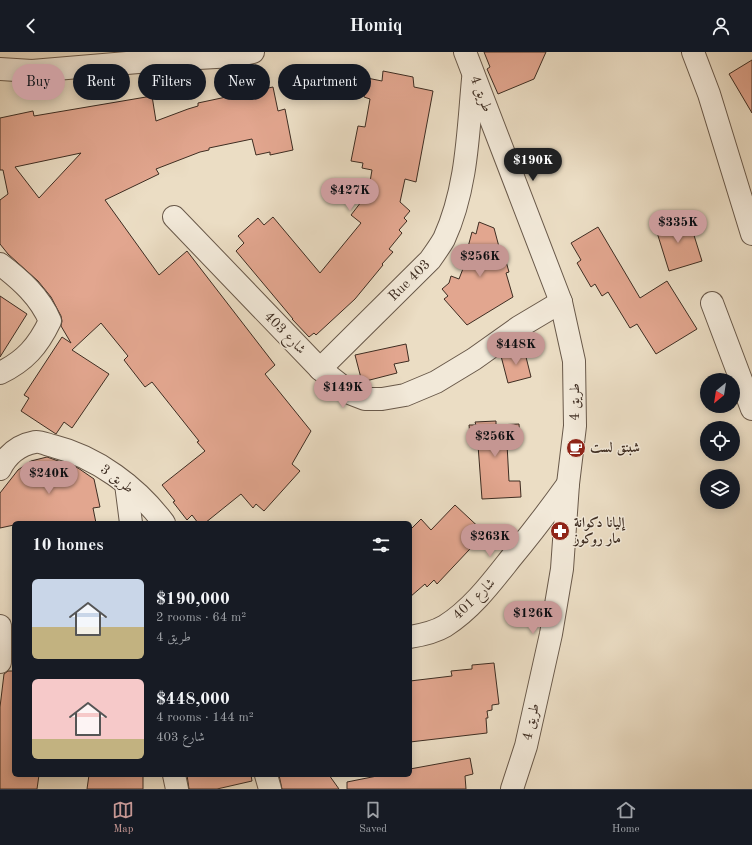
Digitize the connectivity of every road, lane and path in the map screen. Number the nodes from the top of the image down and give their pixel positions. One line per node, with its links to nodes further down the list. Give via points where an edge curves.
1 (254, 52): 4 (street, via 234,56 32,71)
2 (465, 52): 5 (street, طريق 4)
3 (693, 52): 7 (street, via 709,94)
4 (0, 69)
5 (473, 74): 9 (street, طريق 4); 11 (street, Rue 403, via 465,166 454,212 443,240 430,260)
6 (174, 217): 11 (street, شارع 403)
7 (752, 234)
8 (0, 264): 12 (street, via 39,300 50,321 38,344 23,359)
9 (562, 302): 11 (street, شارع 403, via 520,326 436,382 405,395 365,399 352,394); 16 (street, طريق 4, via 574,361 575,426)
10 (712, 303): 13 (street)
11 (320, 369)
12 (0, 373)
13 (752, 409)
14 (0, 469): 15 (street, طريق 3, via 5,459 20,447 36,442 75,452 100,465)
15 (126, 484): 17 (street); 18 (street, طريق 3)
16 (568, 484): 20 (street, شارع 401, via 488,588 468,608 444,626); 26 (street, طريق 4, via 562,569 551,634 526,746)
17 (131, 521)
18 (162, 521)
19 (0, 626): 21 (street)
20 (412, 637)
21 (0, 662)
22 (174, 777): 24 (street)
23 (267, 777): 25 (street)
24 (177, 789)
25 (270, 789)
26 (512, 789)

